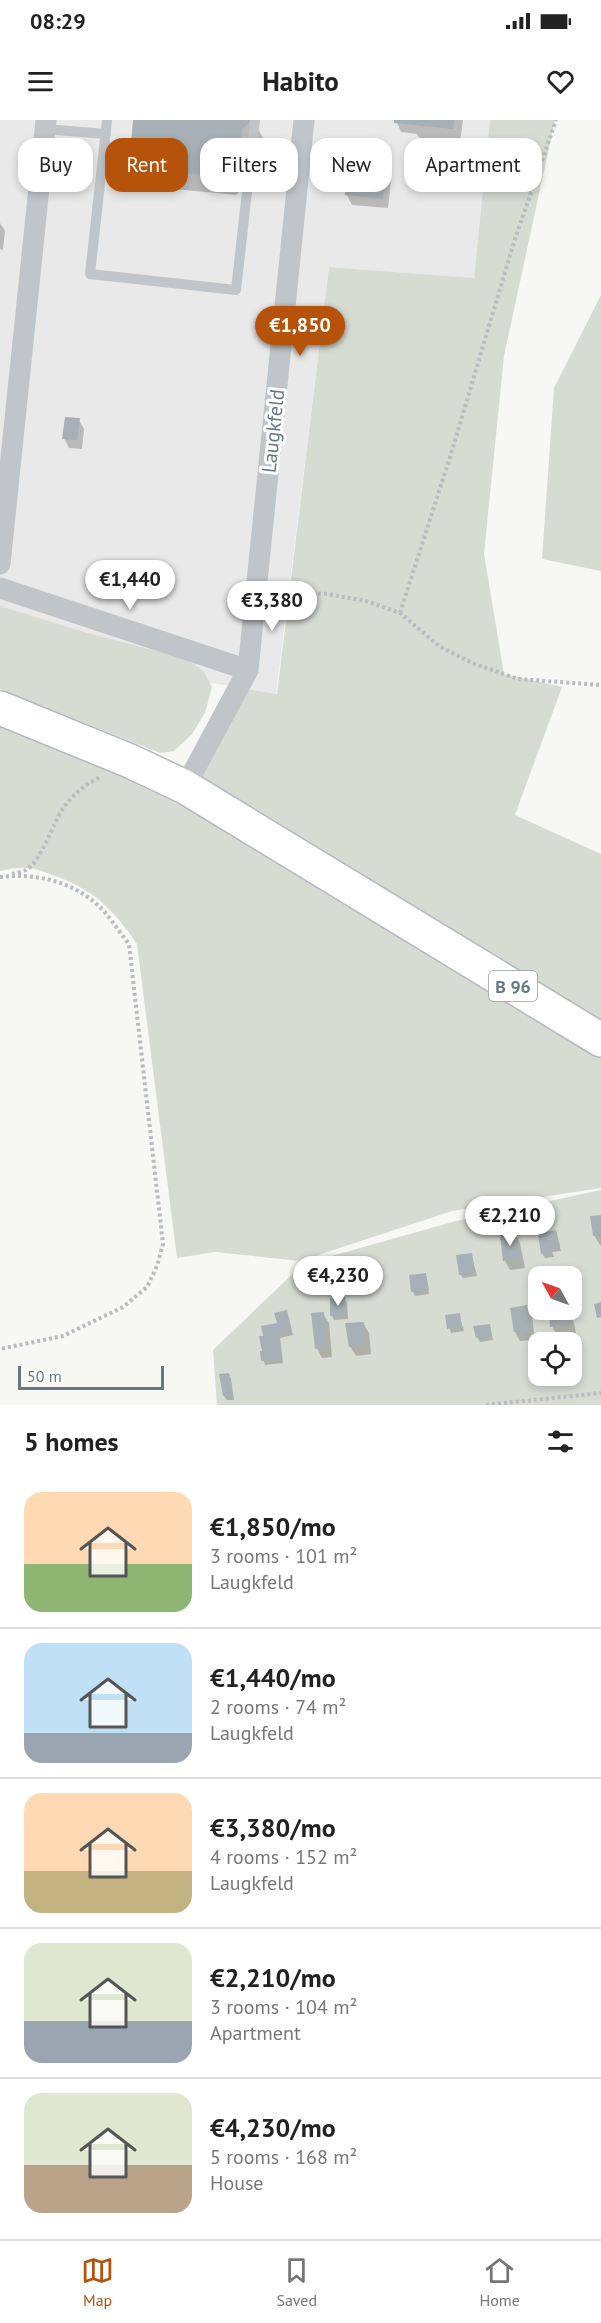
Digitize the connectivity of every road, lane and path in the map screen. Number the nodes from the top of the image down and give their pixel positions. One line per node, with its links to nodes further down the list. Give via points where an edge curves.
1 (107, 120): 6 (lane)
2 (255, 120): 6 (lane, via 236,290 90,274)
3 (304, 120): 9 (street, Laugkfeld)
4 (556, 120): 10 (path, via 514,242)
5 (46, 124): 6 (lane); 7 (street)
6 (106, 134)
7 (0, 564)
8 (0, 588): 11 (street)
9 (257, 590): 10 (path, via 327,594 366,601); 11 (street, Laugkfeld)
10 (400, 613): 12 (path, via 439,646 472,663 518,679)
11 (248, 670): 15 (street, Laugkfeld)
12 (601, 685)
13 (0, 708): 14 (main road, B 96)
14 (130, 761): 15 (main road, B 96); 16 (path, via 86,784 72,797 34,862 26,870)
15 (185, 787): 18 (main road, B 96)
16 (8, 876): 17 (path); 19 (path, via 26,875 74,889 92,900 129,944 163,1244 147,1287 123,1307 63,1336)
17 (0, 877)
18 (601, 1040)
19 (0, 1349)
20 (601, 1393): 21 (path)
21 (486, 1405)

